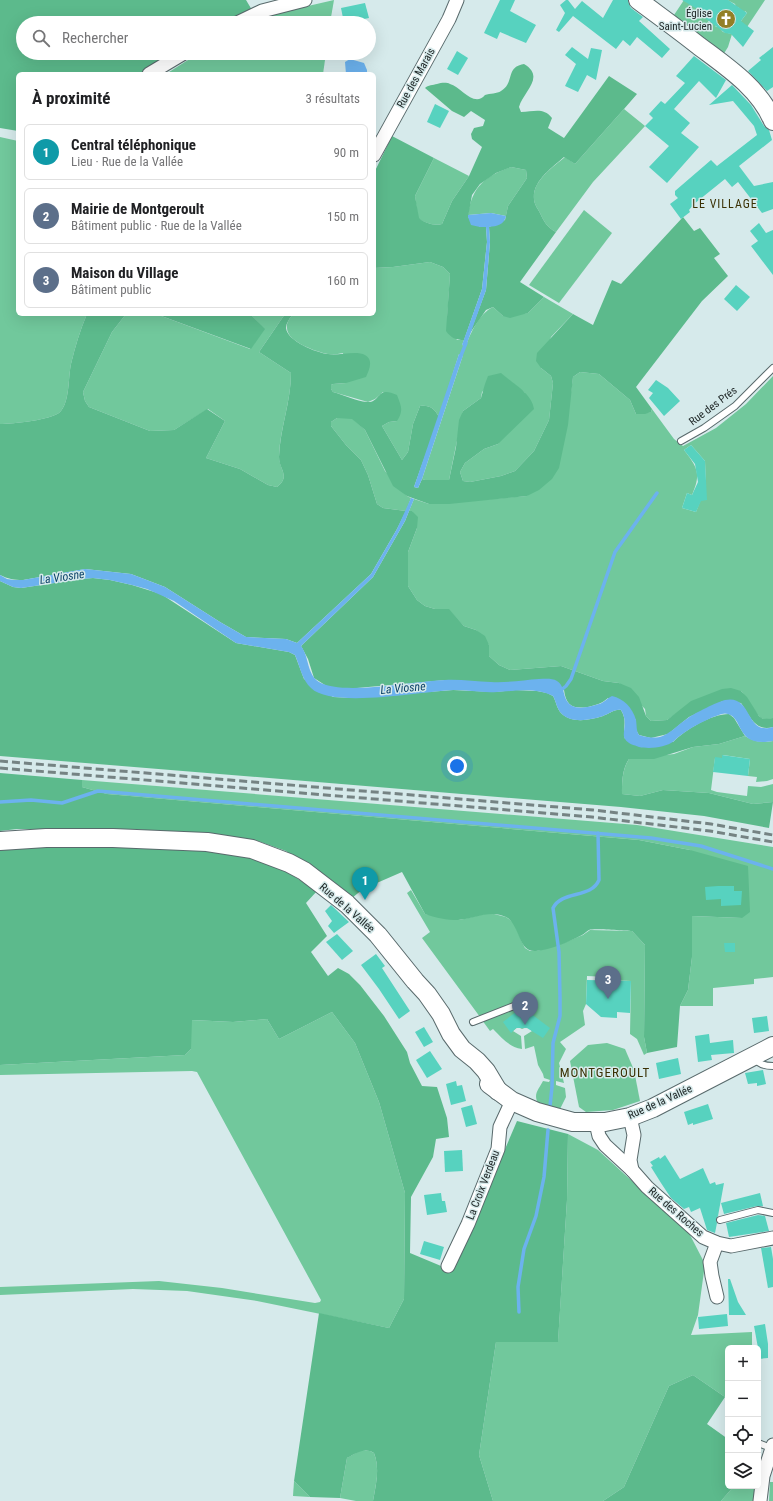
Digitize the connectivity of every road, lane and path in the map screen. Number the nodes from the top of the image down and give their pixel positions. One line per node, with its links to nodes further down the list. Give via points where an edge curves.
1 (305, 0): 4 (street)
2 (457, 0): 8 (street, Rue des Marais)
3 (638, 0): 7 (main road, via 748,85 768,109)
4 (252, 16)
5 (173, 60): 6 (street)
6 (153, 72)
7 (773, 122)
8 (376, 151)
9 (773, 368): 10 (lane, Rue des Prés, via 735,406)
10 (681, 441)
11 (0, 841): 17 (main road, Rue de la Vallée, via 114,838 207,842 252,850 282,860 304,872 347,904 382,939 427,994 462,1049 477,1061)
12 (514, 1006): 13 (lane)
13 (473, 1022)
14 (773, 1046): 15 (main road, Rue de la Vallée)
15 (751, 1057): 16 (lane, via 765,1066); 18 (main road, Rue de la Vallée, via 669,1100)
16 (773, 1066)
17 (505, 1096): 19 (main road, Rue de la Vallée, via 526,1108 557,1118); 25 (street, La Croix Verdeau, via 498,1149)
18 (630, 1117): 19 (main road, Rue de la Vallée); 20 (street, via 634,1135 630,1160)
19 (596, 1123): 20 (street, Rue des Roches, via 601,1141)
20 (632, 1170): 24 (street, Rue des Roches, via 697,1232)
21 (773, 1213): 22 (lane, via 758,1210)
22 (720, 1220)
23 (773, 1238): 24 (street, Rue des Roches, via 731,1246)
24 (717, 1244): 26 (street, via 710,1262)
25 (448, 1266)
26 (717, 1297)
27 (761, 1444): 28 (lane)
28 (772, 1446): 29 (street, via 763,1476)
29 (760, 1501)

